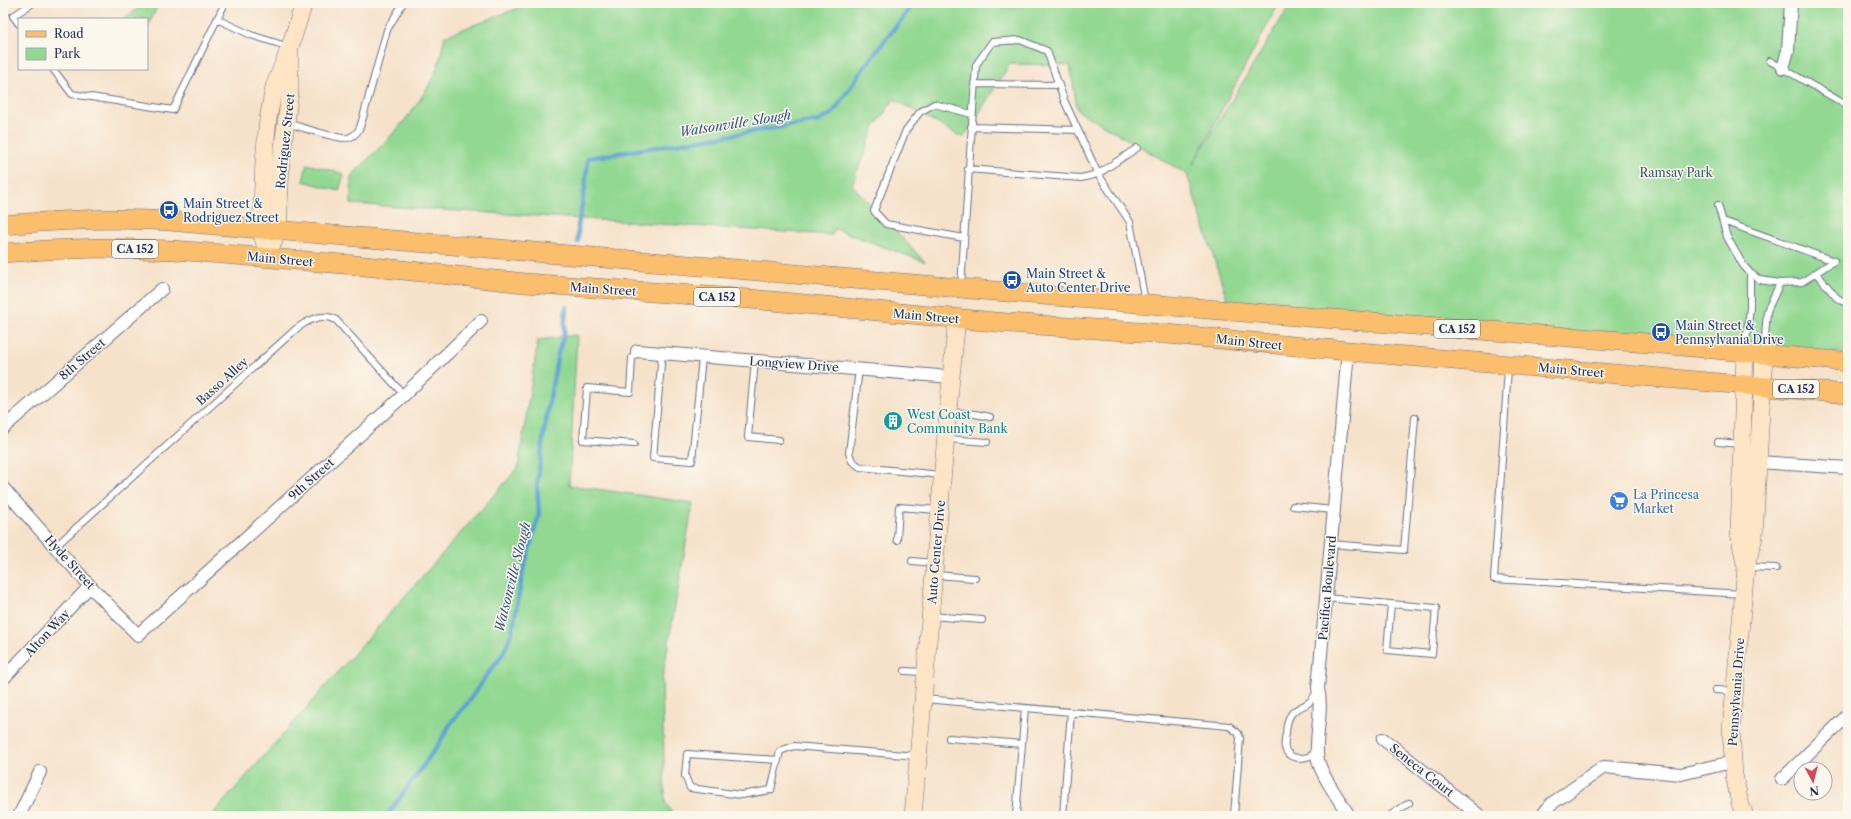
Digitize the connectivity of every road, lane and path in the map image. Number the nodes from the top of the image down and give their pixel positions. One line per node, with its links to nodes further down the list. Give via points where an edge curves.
1 (33, 3): 7 (lane, via 13,16)
2 (224, 3): 6 (lane)
3 (304, 3): 8 (street, Rodriguez Street)
4 (403, 3): 16 (lane, via 387,30 362,121 356,134 349,138 339,138)
5 (1791, 3): 10 (street, via 1788,50)
6 (217, 20): 8 (lane, via 251,35); 11 (lane, via 173,110 72,94)
7 (18, 23)
8 (290, 47): 16 (street, Rodriguez Street, via 290,92); 25 (street, Rodriguez Street, via 274,87 268,119 264,161)
9 (1770, 61): 10 (lane)
10 (1783, 68): 14 (lane)
11 (54, 70)
12 (974, 84): 13 (lane); 13 (lane, via 976,65 992,42 1020,40 1047,51); 15 (lane)
13 (1059, 85): 18 (lane)
14 (1848, 106)
15 (972, 114): 17 (lane); 26 (lane, via 934,104 920,112 906,130 874,211 886,224)
16 (285, 122): 25 (street, Rodriguez Street)
17 (971, 127): 18 (lane); 20 (lane)
18 (1078, 130): 21 (lane)
19 (1137, 148): 21 (lane)
20 (968, 169): 21 (lane, via 1081,178); 26 (lane)
21 (1098, 174): 34 (lane, via 1130,222)
22 (1718, 204): 23 (lane)
23 (1723, 221): 29 (lane, via 1727,237); 30 (lane, via 1834,261)
24 (3, 225): 25 (main road, CA 152, via 47,221 143,219)
25 (269, 229): 28 (street, Rodriguez Street); 32 (main road, CA 152)
26 (964, 238): 32 (lane)
27 (3, 253): 28 (main road, Main Street / CA 152, via 100,248 174,250)
28 (268, 258): 36 (main road, Main Street / CA 152, via 525,283 750,299)
29 (1750, 273): 31 (lane, via 1760,280); 41 (lane, via 1750,308)
30 (1816, 273): 31 (lane, via 1802,282); 35 (lane, via 1837,298)
31 (1780, 284): 42 (lane, via 1767,311)
32 (961, 288): 34 (main road, CA 152); 36 (main road, Auto Center Drive)
33 (162, 289): 55 (street, 8th Street)
34 (1145, 303): 41 (main road, CA 152)
35 (1848, 304)
36 (957, 319): 39 (main road, Main Street / CA 152, via 1167,334); 48 (street, Auto Center Drive)
37 (481, 321): 51 (street, 9th Street)
38 (637, 351): 40 (street, Longview Drive); 60 (lane, via 632,358 630,392 587,388 583,440)
39 (1348, 351): 46 (main road, Main Street / CA 152); 68 (street, Pacifica Boulevard)
40 (662, 353): 43 (street, Longview Drive); 43 (lane, via 653,458 692,461)
41 (1745, 353): 42 (main road, CA 152); 49 (street, Pennsylvania Drive)
42 (1764, 355): 45 (main road, CA 152); 49 (street, Pennsylvania Drive)
43 (702, 357): 44 (street, Longview Drive)
44 (755, 361): 47 (street, Longview Drive); 57 (lane, via 748,437)
45 (1848, 362)
46 (1508, 364): 49 (main road, Main Street / CA 152); 78 (lane, via 1494,579)
47 (859, 369): 48 (street, Longview Drive); 64 (lane, via 849,453 852,461 860,467)
48 (951, 377): 52 (street, Auto Center Drive)
49 (1753, 386): 50 (main road, Main Street / CA 152); 61 (street, Pennsylvania Drive); 62 (street, Pennsylvania Drive)
50 (1848, 394)
51 (404, 395): 71 (lane, Basso Alley, via 336,320 328,316 309,320); 83 (street, 9th Street)
52 (948, 412): 53 (lane); 56 (street, Auto Center Drive)
53 (990, 417)
54 (1415, 418): 70 (lane, via 1404,550)
55 (3, 428)
56 (946, 439): 58 (lane); 64 (street, Auto Center Drive)
57 (779, 440)
58 (987, 442)
59 (1718, 442): 61 (lane)
60 (634, 444)
61 (1742, 444): 73 (street, Pennsylvania Drive, via 1739,533)
62 (1758, 462): 63 (street); 73 (street, Pennsylvania Drive, via 1754,537)
63 (1848, 468)
64 (943, 475): 67 (street, Auto Center Drive)
65 (3, 488): 71 (street, Hyde Street)
66 (1293, 506): 68 (lane)
67 (940, 510): 69 (lane, via 900,507); 75 (street, Auto Center Drive)
68 (1333, 510): 70 (street, Pacifica Boulevard)
69 (897, 540)
70 (1331, 544): 79 (street, Pacifica Boulevard)
71 (56, 546): 77 (street, Hyde Street)
72 (912, 561): 75 (lane)
73 (1746, 567): 74 (lane); 78 (street, Pennsylvania Drive)
74 (1776, 568)
75 (935, 569): 76 (lane); 81 (street, Auto Center Drive)
76 (975, 578)
77 (90, 586): 83 (street, Hyde Street); 84 (street, Alton Way)
78 (1744, 594): 89 (street, Pennsylvania Drive)
79 (1326, 598): 80 (lane); 87 (street, Pacifica Boulevard)
80 (1391, 604): 80 (lane, via 1436,608 1432,654 1386,650)
81 (931, 616): 82 (lane); 86 (street, Auto Center Drive)
82 (982, 620)
83 (138, 635)
84 (6, 671)
85 (905, 671): 86 (lane)
86 (926, 672): 90 (street, Auto Center Drive)
87 (1318, 688): 97 (street, Pacifica Boulevard, via 1321,707); 99 (lane, via 1313,699 1292,713 1287,722 1286,750 1293,757)
88 (1714, 690): 89 (lane)
89 (1733, 691): 101 (street, Pennsylvania Drive)
90 (924, 698): 91 (lane); 98 (street, Auto Center Drive)
91 (1025, 708): 92 (lane); 96 (lane)
92 (1071, 712): 109 (lane); 110 (lane, via 1222,724 1234,729 1240,738)
93 (1848, 715): 104 (street)
94 (949, 738): 96 (lane)
95 (1383, 739): 113 (street, Seneca Court)
96 (1022, 744): 108 (lane)
97 (1317, 751): 99 (lane); 102 (street, Pacifica Boulevard)
98 (918, 756): 100 (lane, via 794,746 780,751); 107 (street, Auto Center Drive)
99 (1304, 758): 102 (lane)
100 (778, 760): 100 (lane, via 771,790 748,794 690,788 685,776 687,754)
101 (1732, 762): 114 (street, via 1681,774 1604,767 1551,804); 115 (street, Pennsylvania Drive)
102 (1320, 766): 111 (street, Pacifica Boulevard)
103 (40, 772): 106 (street)
104 (1782, 779)
105 (1409, 803): 112 (lane)
106 (19, 816)
107 (913, 816)
108 (1016, 816)
109 (1063, 816)
110 (1234, 816)
111 (1349, 816)
112 (1389, 816)
113 (1480, 816)
114 (1542, 816)
115 (1745, 816)

